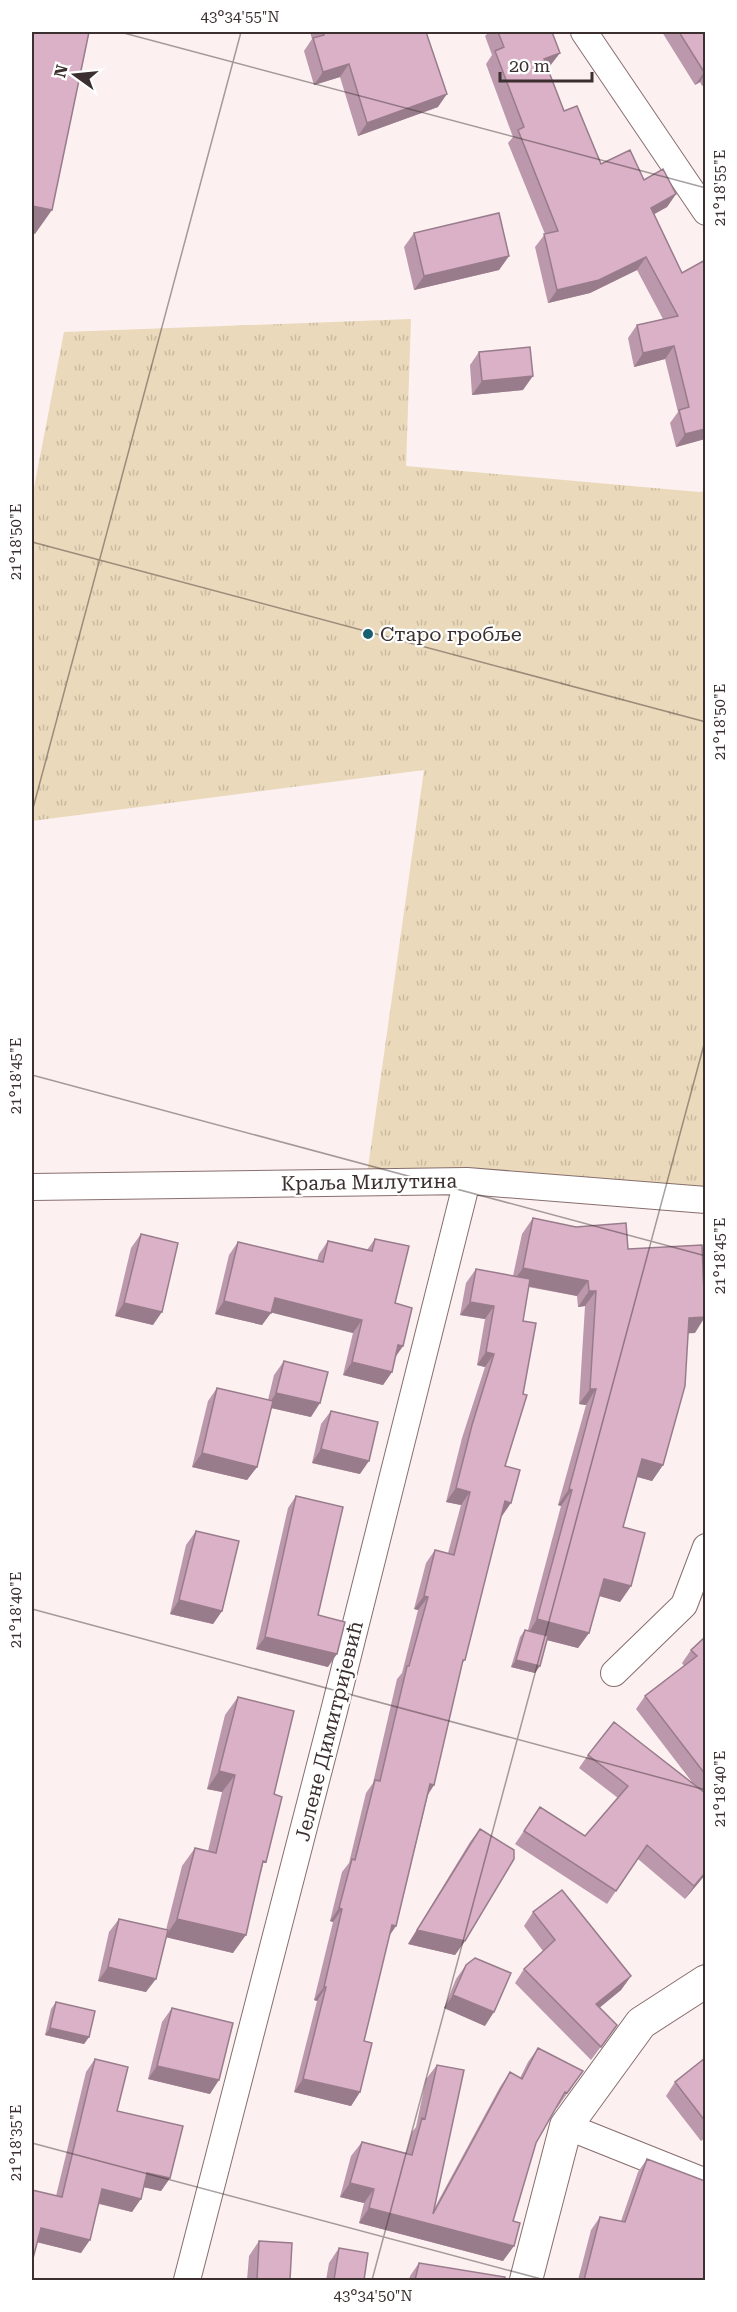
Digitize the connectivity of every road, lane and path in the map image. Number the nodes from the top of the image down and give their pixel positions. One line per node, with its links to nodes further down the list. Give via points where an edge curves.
1 (584, 32): 2 (street)
2 (705, 212)
3 (467, 1181): 4 (street, Краља Милутина); 5 (street, Краља Милутина); 11 (street, Јелене Димитријевић)
4 (32, 1187)
5 (705, 1200)
6 (705, 1547): 7 (street, via 684,1605)
7 (614, 1673)
8 (705, 1981): 9 (street, via 641,2023)
9 (566, 2126): 10 (street); 12 (street)
10 (705, 2182)
11 (187, 2280)
12 (526, 2280)

